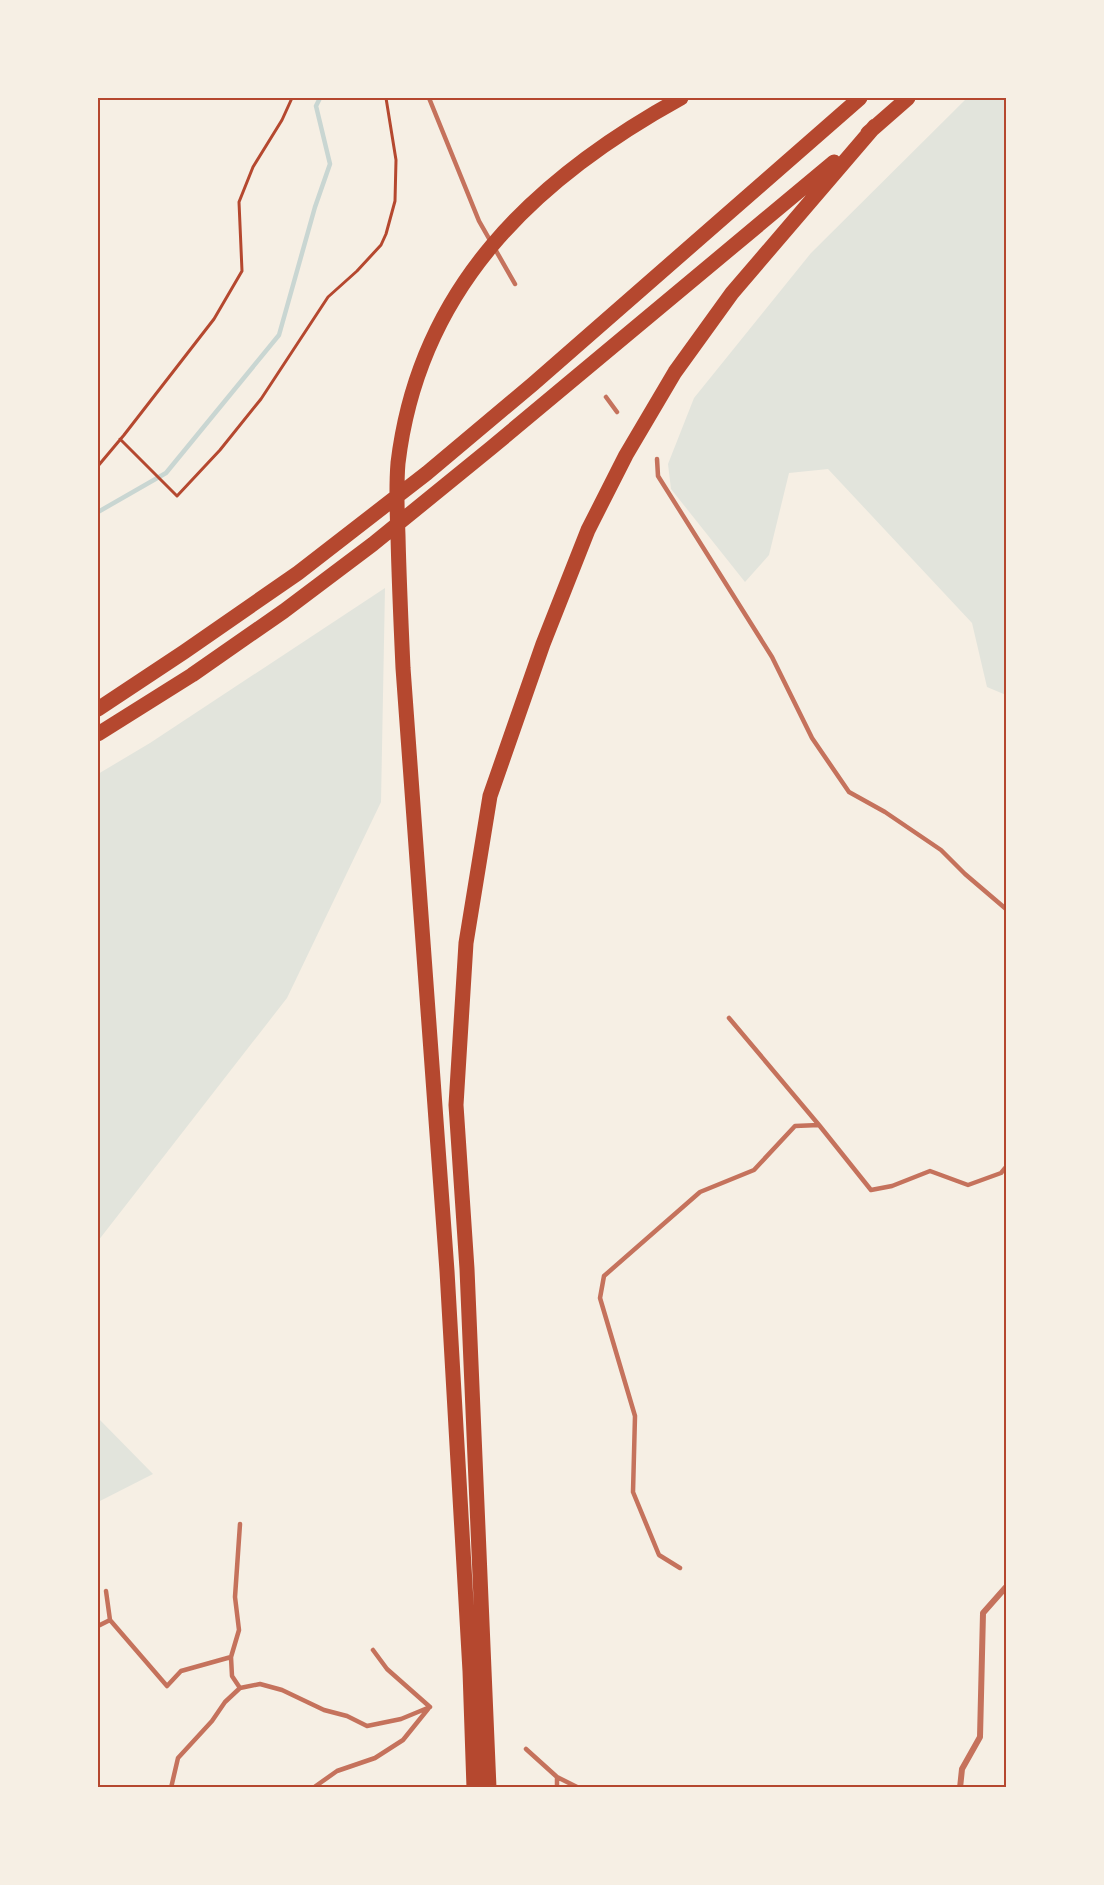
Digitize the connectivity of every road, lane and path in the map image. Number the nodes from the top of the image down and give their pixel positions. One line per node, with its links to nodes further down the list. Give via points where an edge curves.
1 (292, 98): 11 (path, via 253,166 239,202 242,271 214,319)
2 (386, 98): 11 (path, via 396,160 395,201 386,234 381,245 328,297 261,399 177,496)
3 (429, 98): 8 (lane, via 479,221)
4 (681, 98): 34 (highway, via 620,133 565,173 536,198 482,258 434,336 413,389 398,465 403,668 447,1271)
5 (860, 98): 14 (highway, via 427,473 298,573)
6 (908, 98): 7 (highway)
7 (875, 126): 15 (highway, via 373,544 201,669); 35 (highway, via 732,293 675,372 626,455 584,540 490,796 466,944 456,1104)
8 (515, 284)
9 (606, 398): 10 (lane)
10 (617, 412)
11 (120, 439): 13 (path)
12 (657, 459): 16 (lane, via 658,476 772,657 812,738 849,792 941,850)
13 (98, 466)
14 (98, 709)
15 (98, 734)
16 (1006, 909)
17 (729, 1018): 18 (lane)
18 (819, 1125): 19 (lane, via 872,1190 930,1172 968,1185 1001,1173); 21 (lane, via 795,1126 754,1170 700,1192 603,1276 600,1298 635,1416 633,1492 659,1555)
19 (1006, 1167)
20 (240, 1524): 27 (lane, via 235,1597 239,1630)
21 (680, 1568)
22 (1006, 1587): 38 (street, via 983,1612 980,1737 962,1769)
23 (106, 1591): 24 (lane)
24 (110, 1620): 25 (lane); 27 (lane, via 166,1686 181,1671)
25 (98, 1626)
26 (374, 1650): 29 (lane, via 387,1669)
27 (231, 1657): 28 (lane, via 232,1676)
28 (240, 1688): 29 (lane, via 260,1684 282,1690 367,1726 401,1719); 32 (lane, via 178,1758)
29 (430, 1707): 33 (lane, via 403,1740 375,1758 337,1771)
30 (526, 1749): 31 (lane)
31 (556, 1777): 36 (lane); 37 (lane)
32 (171, 1788)
33 (313, 1788)
34 (474, 1788)
35 (489, 1788)
36 (557, 1788)
37 (579, 1788)
38 (960, 1788)

